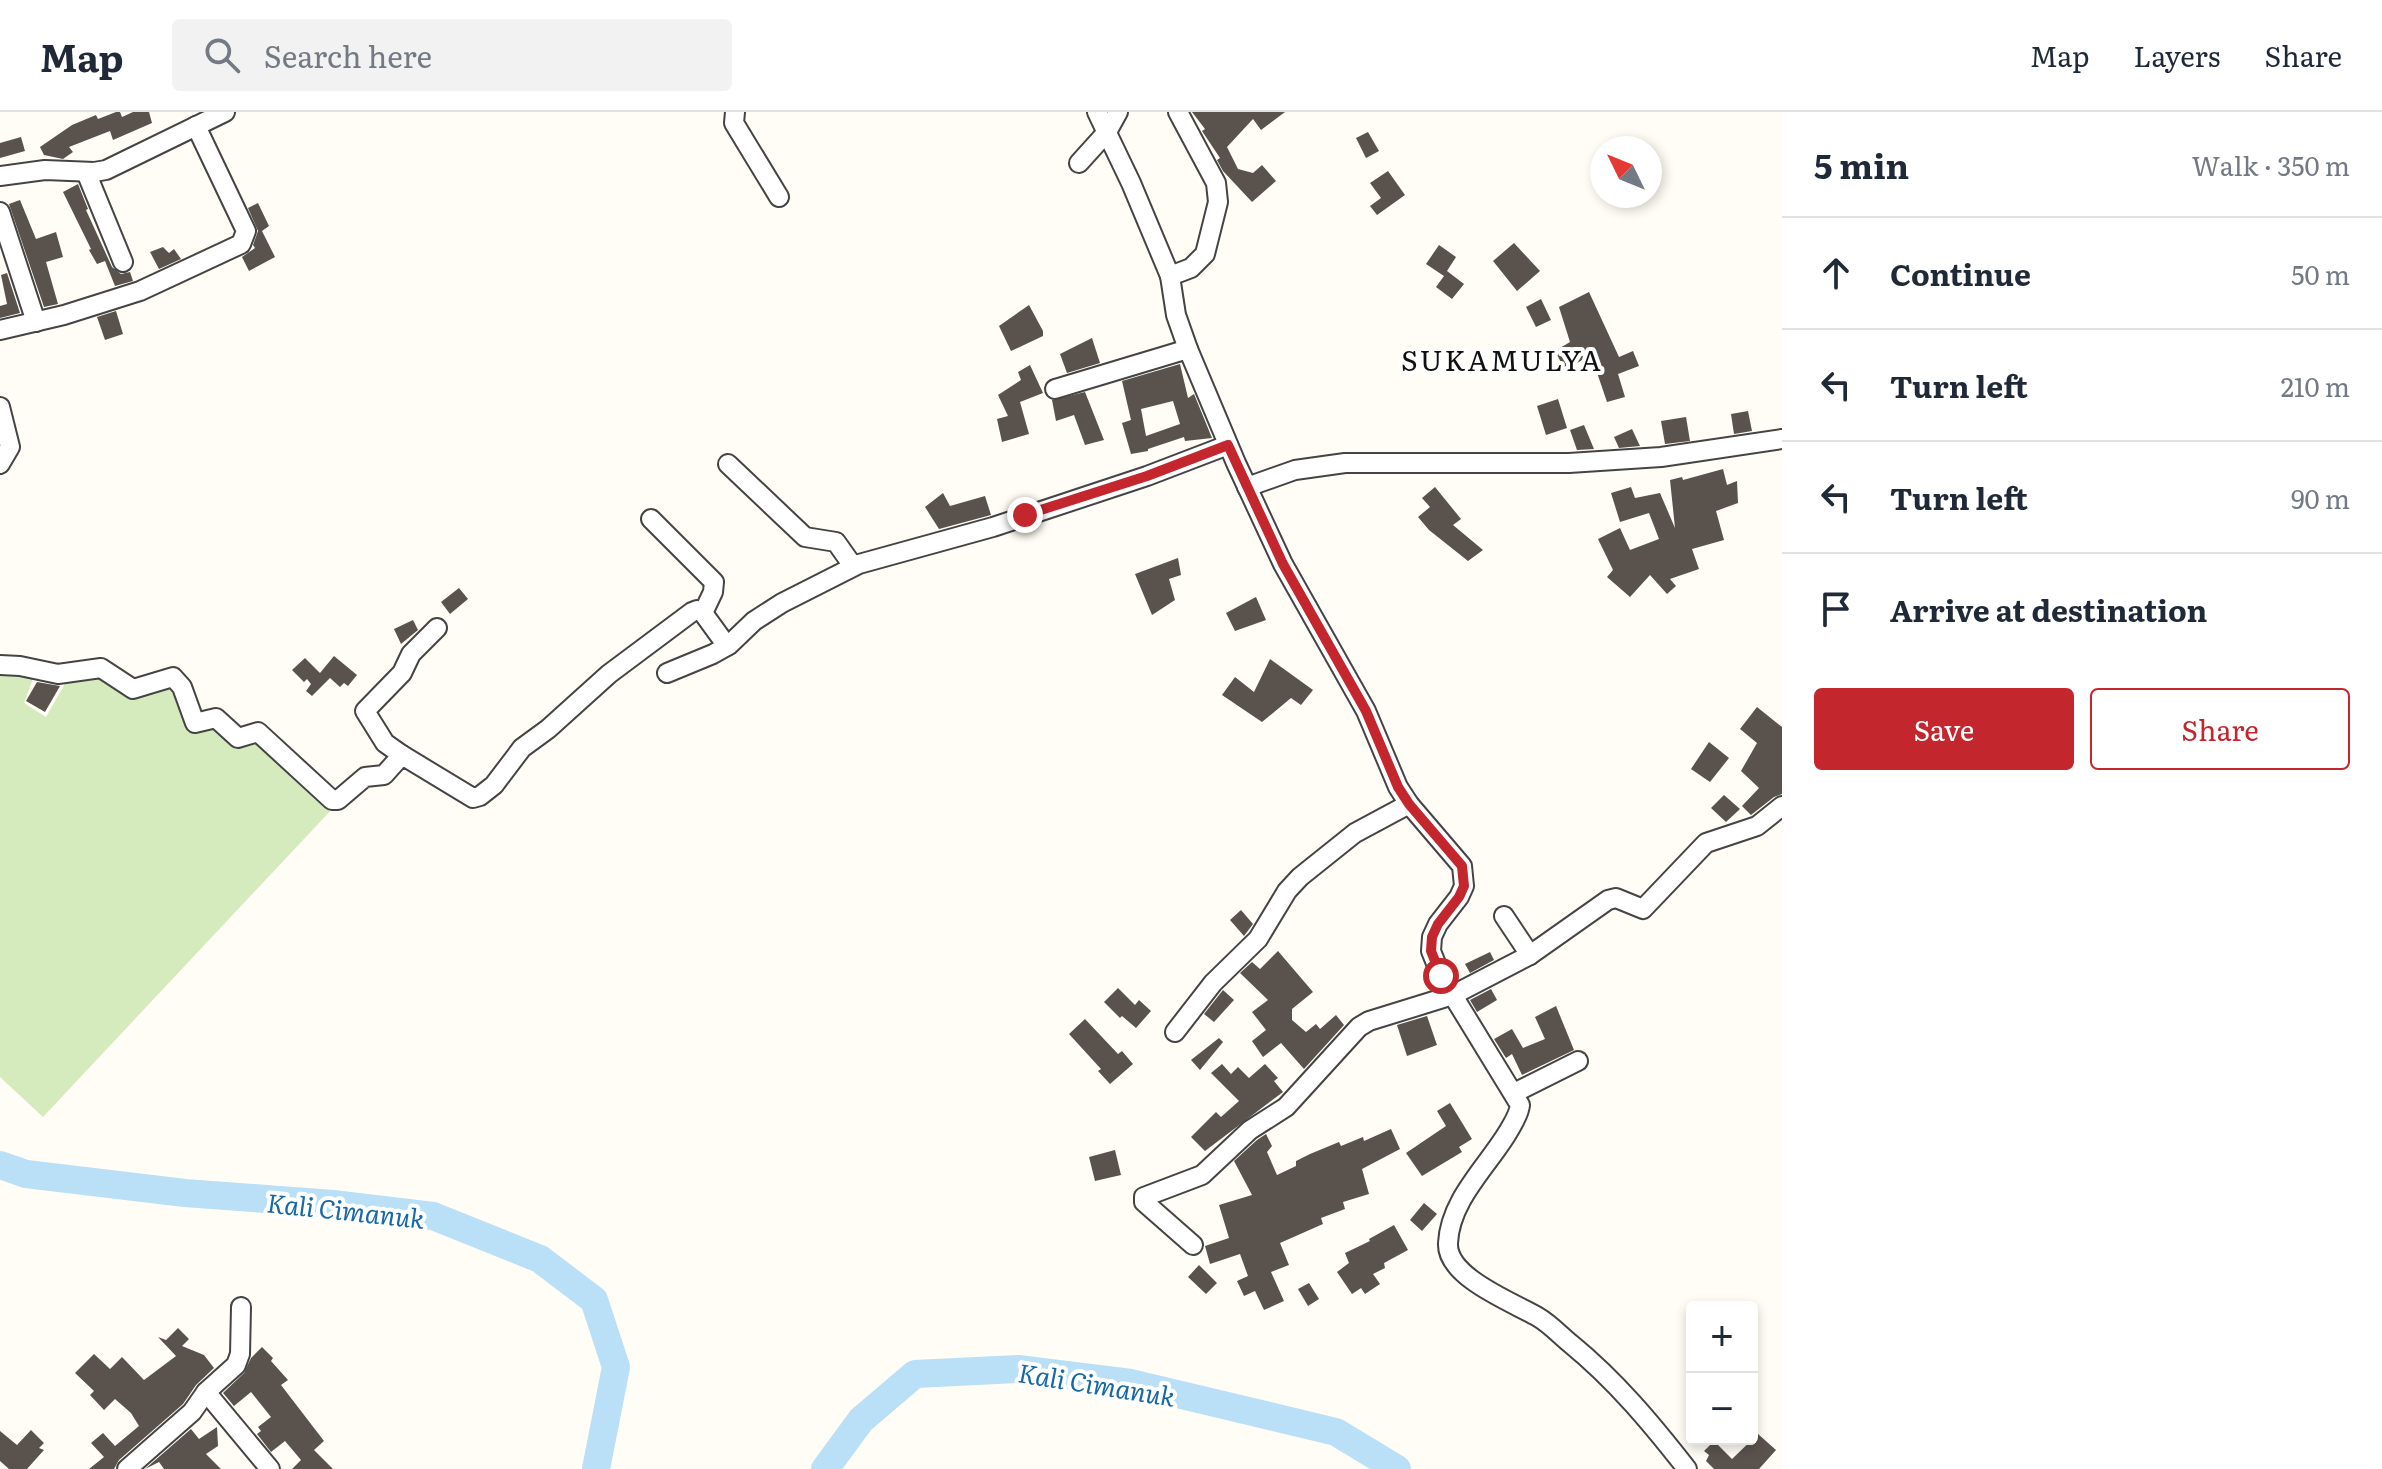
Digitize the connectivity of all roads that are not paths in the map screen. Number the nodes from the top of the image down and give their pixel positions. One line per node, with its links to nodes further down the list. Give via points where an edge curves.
1 (225, 112): 6 (street)
2 (735, 112): 11 (street, via 734,123)
3 (1097, 112): 7 (street)
4 (1118, 112): 7 (street)
5 (1178, 112): 14 (street, via 1216,183 1218,202 1205,254 1191,268)
6 (196, 126): 9 (street, via 106,170); 15 (street, via 246,231 241,244 140,291)
7 (1107, 132): 8 (street); 14 (street)
8 (1079, 163)
9 (86, 172): 10 (street); 13 (street)
10 (0, 176)
11 (779, 197)
12 (0, 212): 15 (street)
13 (123, 262)
14 (1170, 276): 17 (street)
15 (36, 322): 16 (street)
16 (0, 330)
17 (1188, 349): 18 (street); 21 (street)
18 (1055, 389)
19 (0, 407): 22 (street, via 10,447)
20 (1782, 439): 24 (street, via 1661,457 1569,463 1345,463 1295,470)
21 (1228, 445): 24 (street); 26 (street, via 993,527)
22 (0, 464)
23 (728, 464): 26 (street, via 805,537 836,542)
24 (1247, 487): 33 (street, via 1283,564 1366,711)
25 (651, 519): 27 (street, via 714,582)
26 (853, 566): 29 (street, via 782,603)
27 (703, 613): 29 (street); 32 (street, via 692,612 609,674 522,748 477,798)
28 (437, 628): 32 (street, via 365,711 385,743)
29 (727, 646): 31 (street)
30 (0, 665): 32 (street, via 58,674 101,668 133,689 173,677 195,723 216,718 238,738 258,732 335,801 365,777 384,775)
31 (667, 673)
32 (402, 755)
33 (1409, 804): 37 (street, via 1454,854 1465,876 1459,897 1432,937 1434,960); 38 (street, via 1355,833 1300,877 1258,939 1213,983)
34 (1782, 806): 36 (street, via 1757,826 1706,843 1643,909 1608,900)
35 (1504, 916): 36 (street)
36 (1530, 955): 37 (street)
37 (1453, 995): 40 (street); 41 (street, via 1359,1027 1286,1107 1250,1130 1202,1175 1144,1197)
38 (1175, 1032)
39 (1578, 1061): 40 (street)
40 (1514, 1093): 46 (street, via 1519,1113 1458,1205 1447,1245 1453,1264 1542,1319 1605,1372)
41 (1193, 1245)
42 (241, 1307): 43 (street, via 239,1360)
43 (206, 1392): 44 (street, via 192,1412); 45 (street)
44 (127, 1469)
45 (270, 1469)
46 (1687, 1469)

